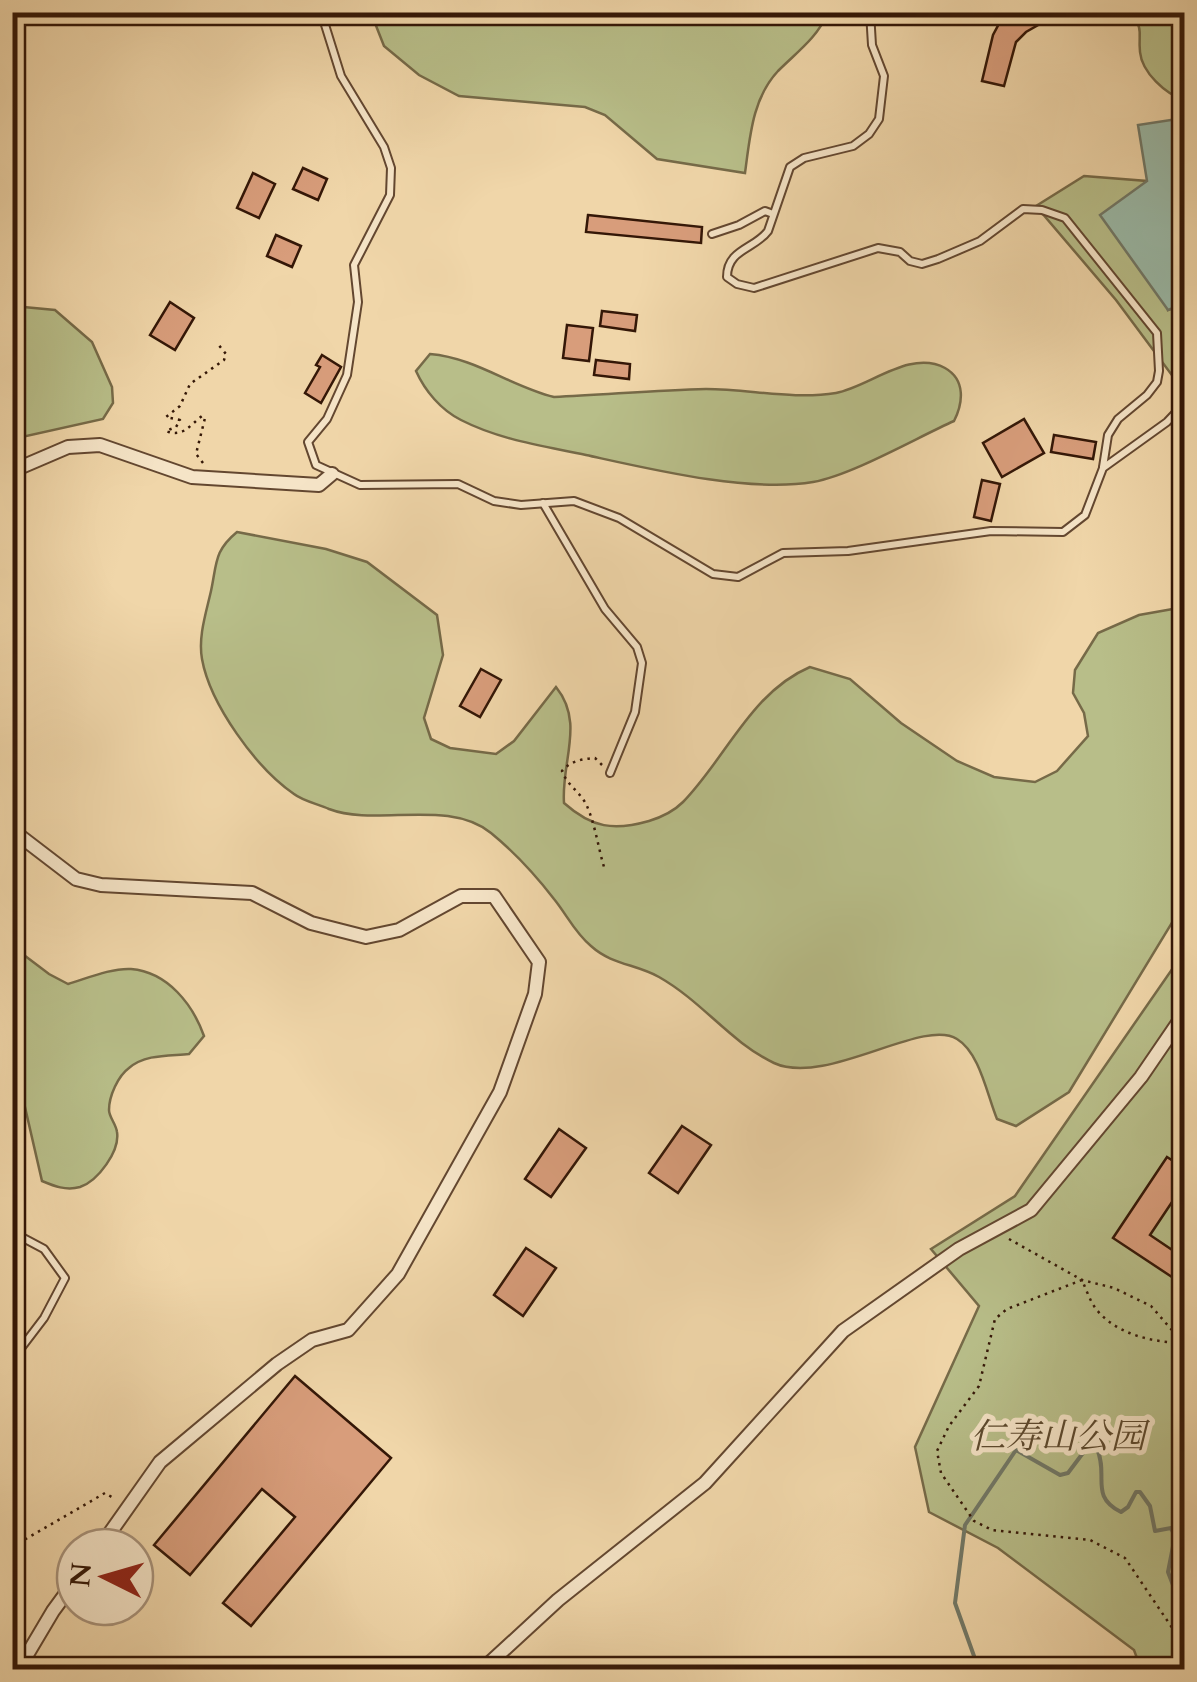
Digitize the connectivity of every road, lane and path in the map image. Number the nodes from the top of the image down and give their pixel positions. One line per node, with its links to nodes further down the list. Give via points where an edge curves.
1 (321, 12): 9 (lane, via 341,76 391,168 390,194 354,265 358,302 347,375 308,442 316,465)
2 (870, 12): 3 (lane, via 872,45 884,76 879,119 853,146 790,166)
3 (773, 214): 4 (lane, via 765,211); 7 (lane, via 764,238 727,266 736,284 754,288 878,248 922,264 980,240 1023,209 1064,218 1157,333 1156,382 1108,435)
4 (712, 234)
5 (217, 343): 10 (path, via 224,360 190,384 166,417 180,420 169,434 205,418 196,454)
6 (1184, 404): 7 (lane)
7 (1103, 468): 11 (lane, via 1085,515 1063,532 992,531 783,554 738,577 713,574 618,518 574,501)
8 (12, 471): 10 (street, via 68,447 100,445)
9 (332, 474): 10 (street, via 319,485); 11 (lane, via 360,485 458,484 494,501)
10 (216, 480)
11 (543, 503): 12 (lane, via 642,663 635,712)
12 (610, 773): 14 (path, via 595,758 562,771 587,806)
13 (12, 830): 21 (street, via 76,879 252,892 311,923 366,937 400,930 461,896 494,896 539,962 535,994 500,1092 398,1274 348,1330 312,1340 277,1364 160,1462)
14 (604, 867)
15 (1184, 1014): 17 (street, via 1141,1077 1030,1210)
16 (12, 1232): 20 (lane, via 44,1249 66,1278)
17 (988, 1234): 18 (path, via 1013,1240); 27 (street, via 843,1330 705,1482)
18 (1082, 1280): 19 (path, via 1151,1306); 19 (path, via 1096,1309 1123,1330); 25 (path, via 995,1319 979,1386 938,1451 942,1472 974,1520 992,1530 1090,1540 1124,1558 1181,1642)
19 (1183, 1343)
20 (12, 1360)
21 (129, 1508): 22 (street); 23 (path, via 105,1494)
22 (115, 1527)
23 (12, 1546)
24 (55, 1608): 26 (street)
25 (1184, 1659)
26 (18, 1670)
27 (482, 1670)

